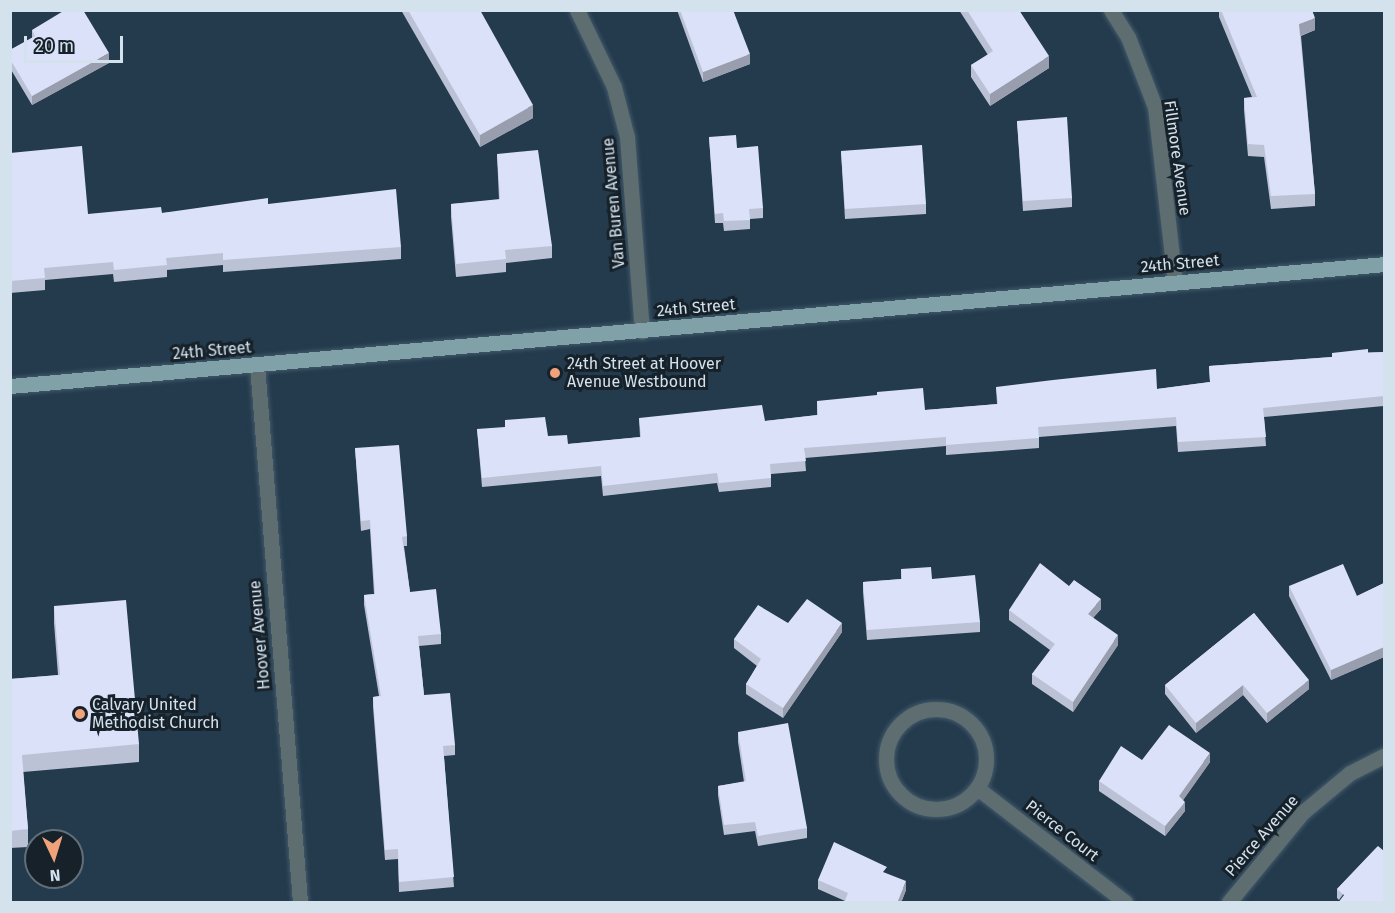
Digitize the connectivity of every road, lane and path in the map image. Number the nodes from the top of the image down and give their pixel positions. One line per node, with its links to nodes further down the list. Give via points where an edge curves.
1 (577, 10): 5 (street, Van Buren Avenue, via 614,87 627,137)
2 (1111, 10): 4 (street, Fillmore Avenue, via 1128,37 1155,107)
3 (1384, 264): 4 (main road, 24th Street)
4 (1175, 283): 5 (main road, 24th Street)
5 (642, 331): 6 (main road, 24th Street)
6 (257, 365): 7 (main road, 24th Street); 10 (street, Hoover Avenue)
7 (10, 386)
8 (1384, 756): 12 (street, Pierce Avenue, via 1350,773 1303,812)
9 (977, 788): 9 (street, via 986,763 981,738 965,717 940,708 914,713 894,730 886,763 890,780 907,801 932,810 957,805); 11 (street, Pierce Court)
10 (300, 903)
11 (1125, 903)
12 (1229, 903)

